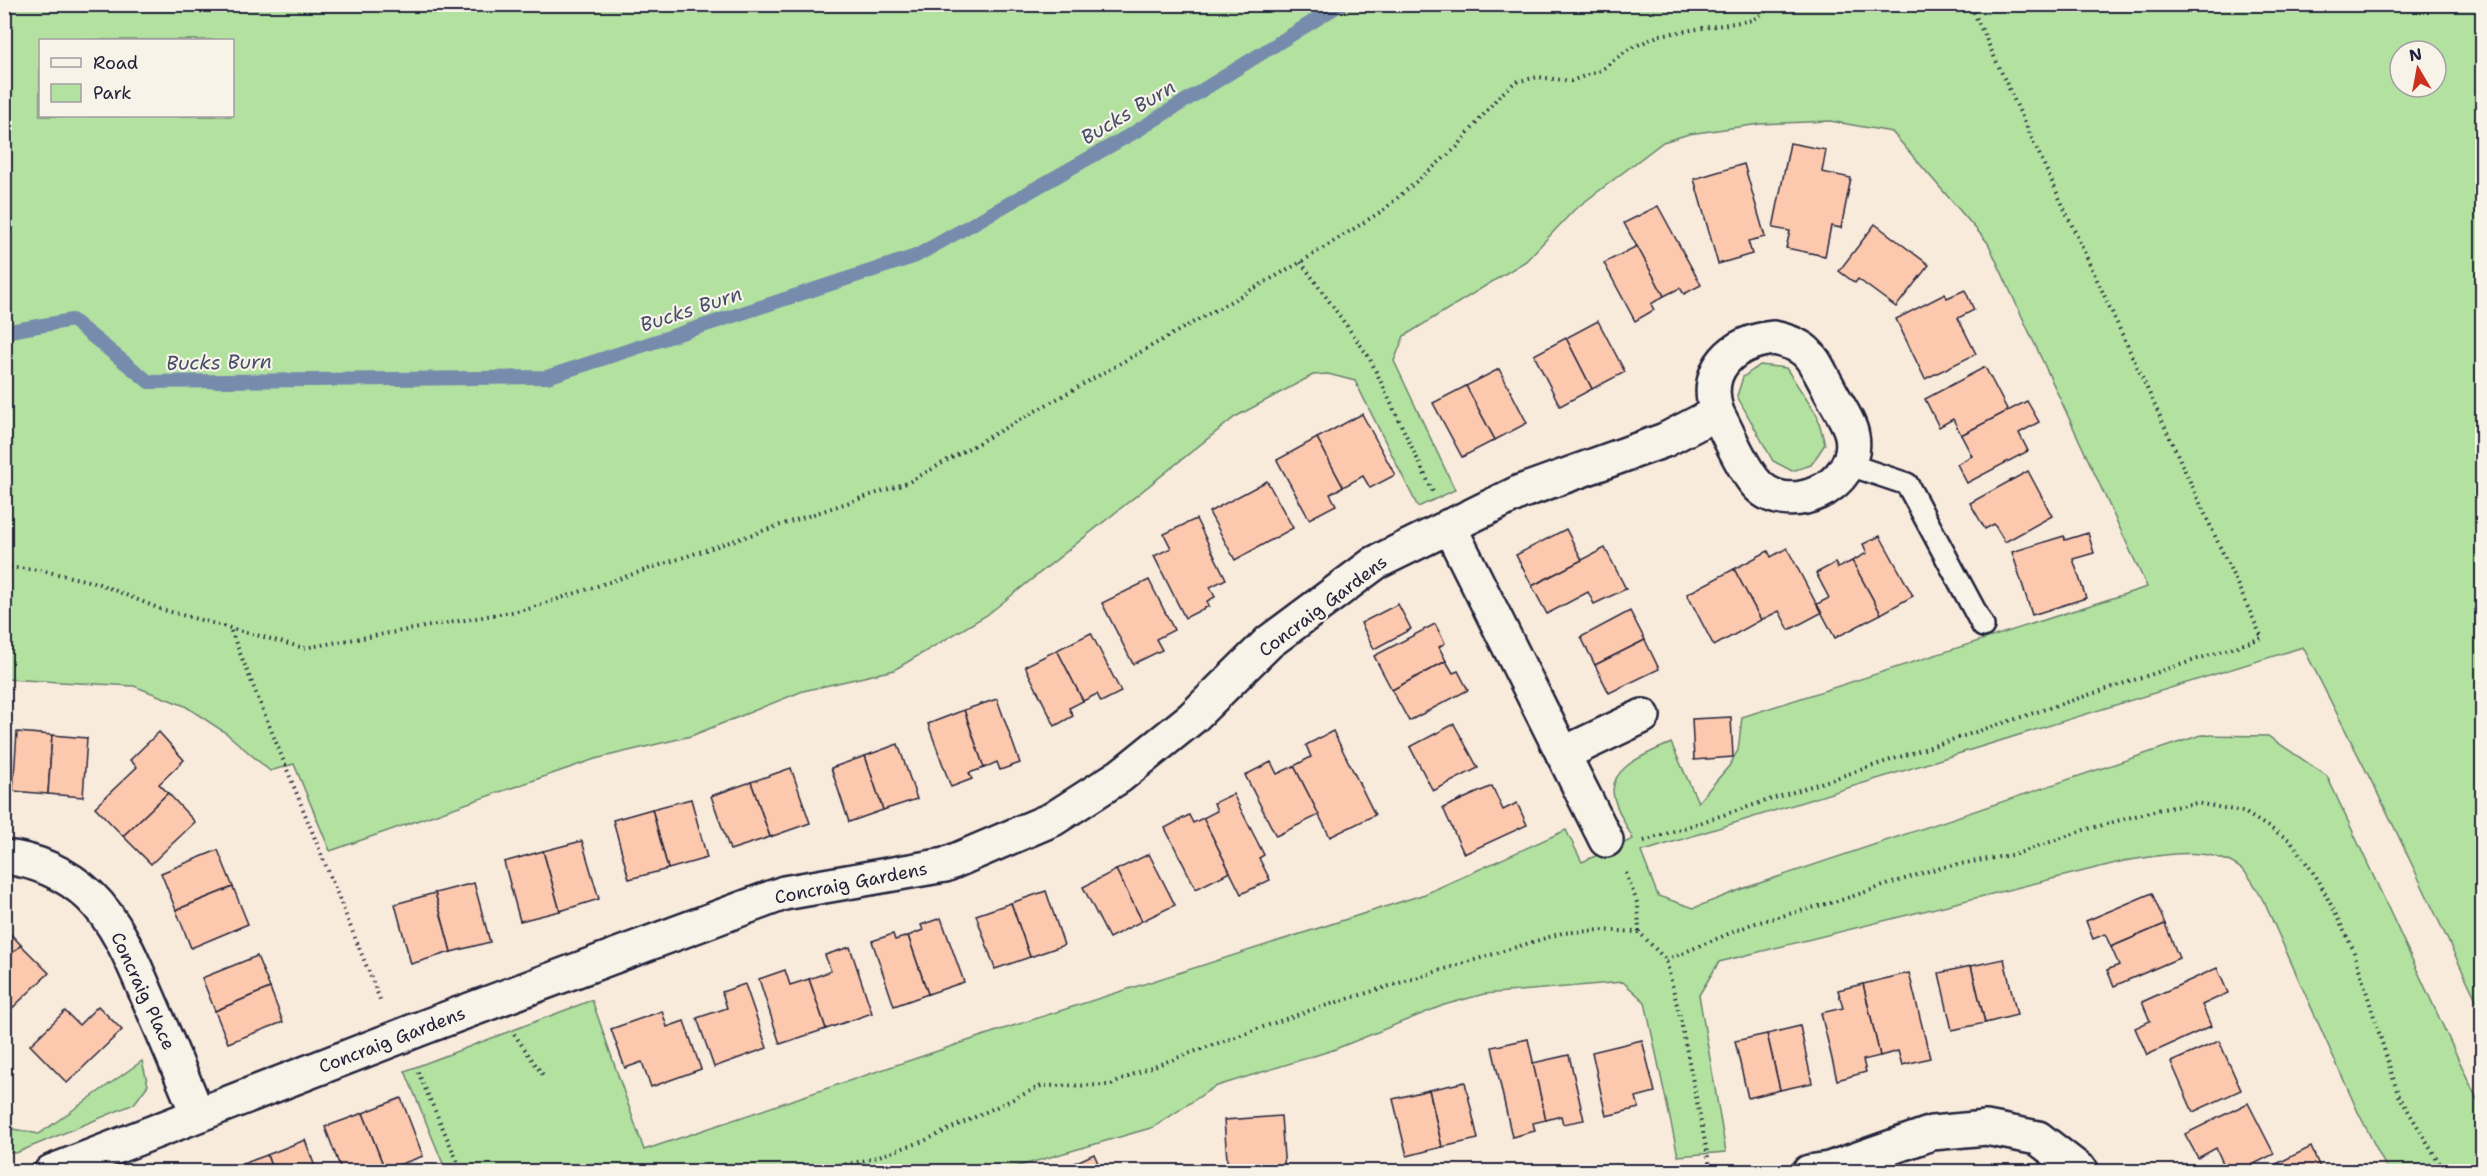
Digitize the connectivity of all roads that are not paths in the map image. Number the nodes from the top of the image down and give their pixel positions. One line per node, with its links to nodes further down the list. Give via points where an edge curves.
1 (1717, 413): 2 (street, via 1755,483 1772,494 1791,499 1811,497 1829,488); 2 (street, via 1714,381 1722,363 1736,348 1754,340 1774,338 1794,343 1810,354 1852,435); 3 (street, Concraig Gardens, via 1665,440 1520,492)
2 (1847, 464): 4 (lane, via 1907,484)
3 (1449, 526): 6 (street); 9 (street, Concraig Gardens, via 1375,563 1269,642 1192,718 1120,776 1053,819 945,865 784,893)
4 (1983, 626)
5 (1643, 716): 6 (street)
6 (1563, 754): 7 (street)
7 (1612, 845)
8 (4, 857): 9 (street, Concraig Place, via 58,872 91,897 135,966)
9 (197, 1113): 10 (street, Concraig Gardens)
10 (51, 1172)
11 (1809, 1172): 12 (street, via 1829,1169 1932,1133 1986,1128 2038,1138)
12 (2082, 1172)

